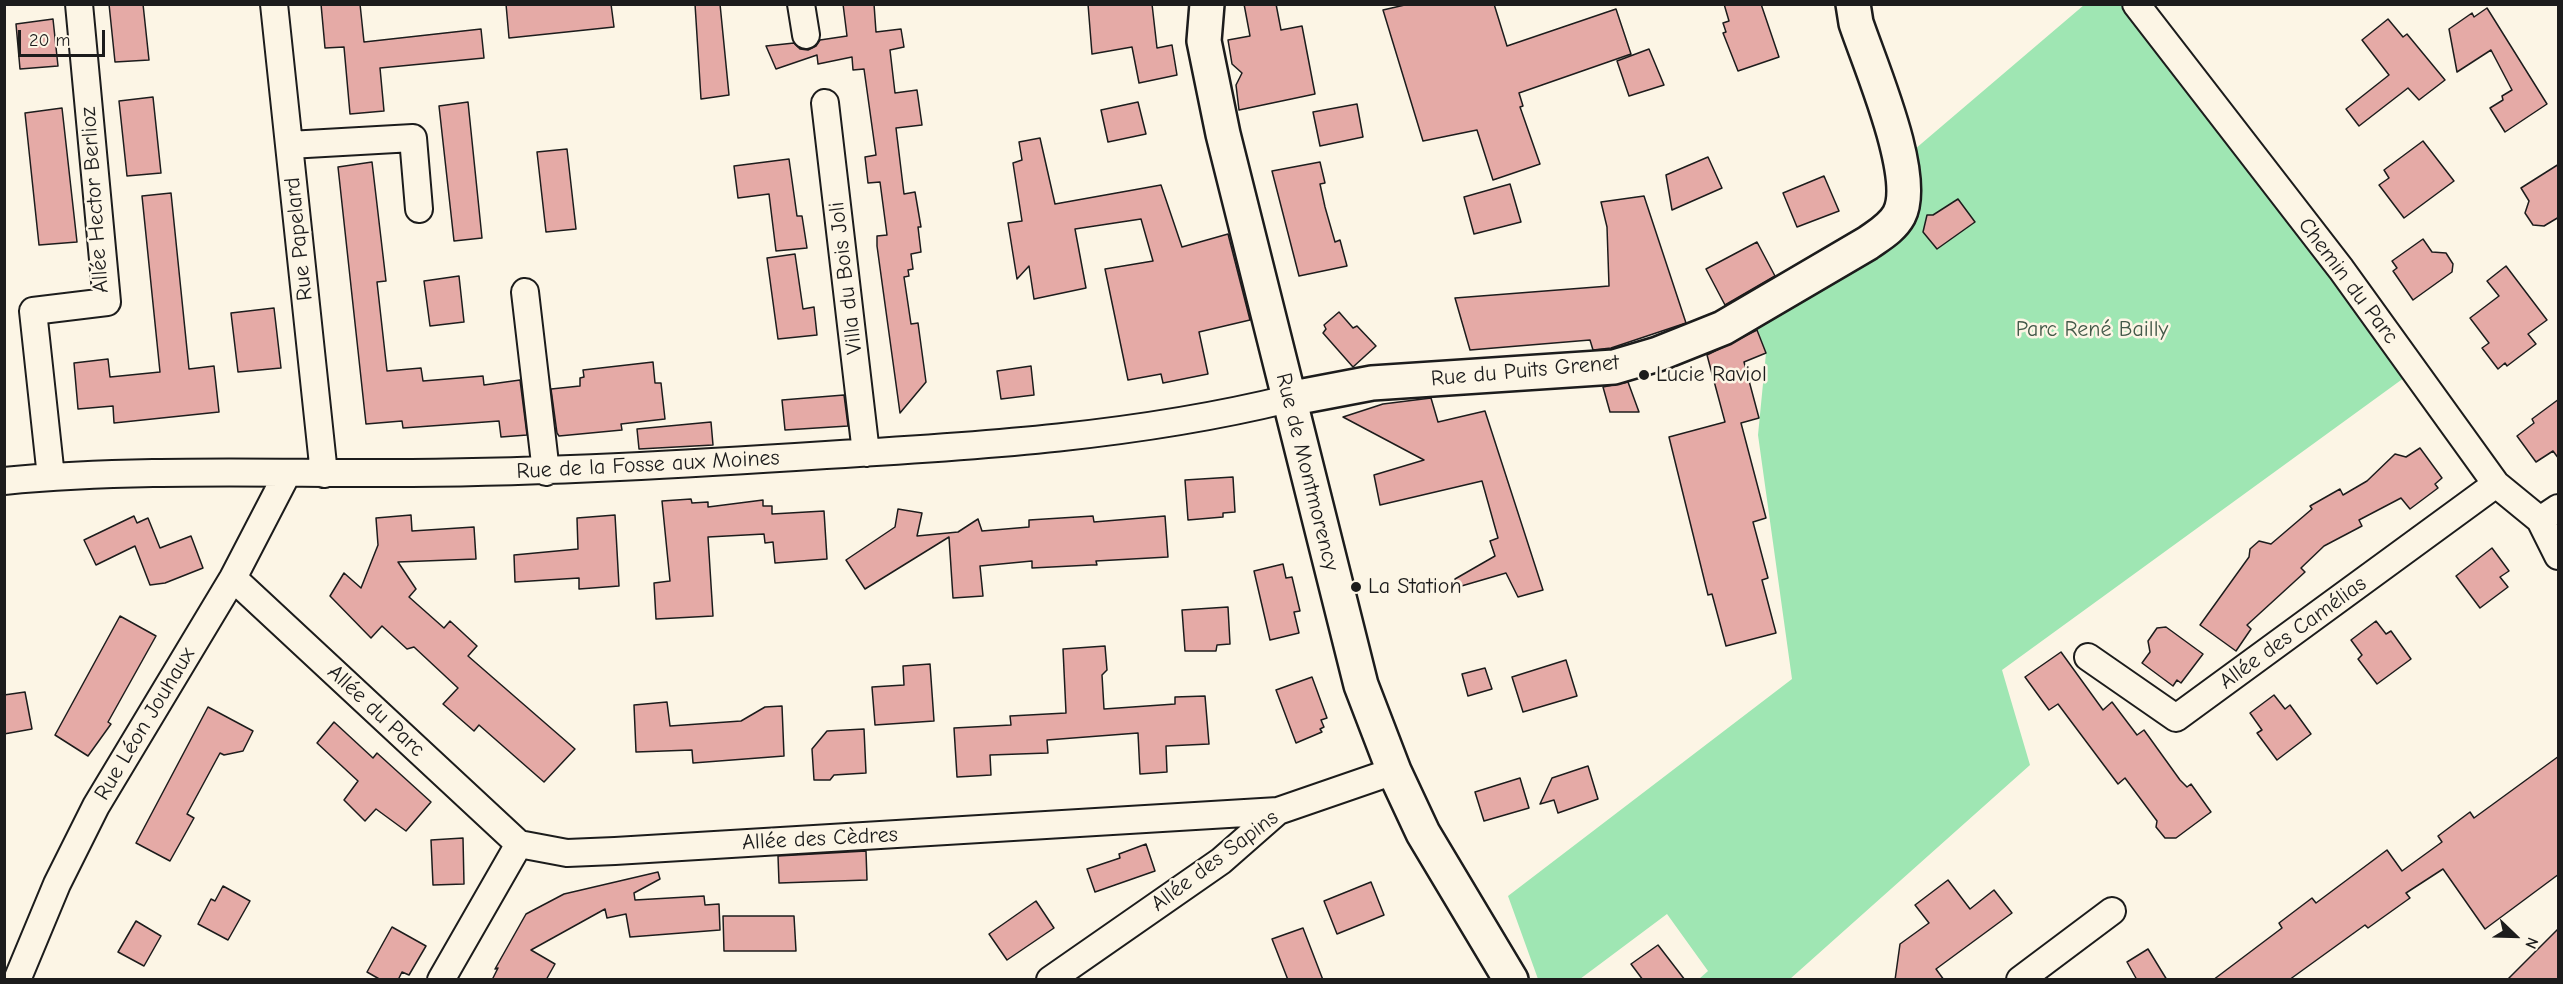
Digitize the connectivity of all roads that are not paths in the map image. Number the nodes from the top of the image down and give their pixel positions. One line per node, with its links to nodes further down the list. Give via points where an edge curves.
1 (79, 4): 17 (street, Allée Hector Berlioz, via 107,302 33,311)
2 (274, 4): 9 (street, Rue Papelard)
3 (801, 4): 7 (street)
4 (1207, 4): 12 (street, Rue de Montmorency, via 1204,41 1218,111)
5 (1853, 4): 12 (street, Rue du Puits Grenet, via 1899,150 1903,180 1904,200 1899,215 1868,243 1724,327 1614,367 1372,383)
6 (2136, 4): 19 (street, Chemin du Parc, via 2341,269)
7 (806, 35)
8 (825, 103): 13 (street, Villa du Bois Joli)
9 (289, 145): 10 (street, via 413,138); 16 (street, Rue Papelard)
10 (419, 209)
11 (525, 292): 14 (street)
12 (1288, 399): 13 (street, Rue de la Fosse aux Moines, via 1076,437); 24 (street, Rue de Montmorency, via 1361,685)
13 (866, 453): 14 (street, Rue de la Fosse aux Moines)
14 (546, 472): 16 (street, Rue de la Fosse aux Moines)
15 (287, 474): 16 (street, Rue de la Fosse aux Moines); 17 (street, Rue de la Fosse aux Moines, via 166,471); 22 (street, Rue Léon Jouhaux)
16 (324, 474)
17 (51, 477): 18 (street, Rue de la Fosse aux Moines)
18 (4, 481)
19 (2496, 484): 20 (street, Chemin du Parc); 23 (street, Allée des Camélias, via 2176,718)
20 (2549, 514): 21 (street, Chemin du Parc, via 2551,545)
21 (2559, 555)
22 (233, 578): 26 (street, Allée du Parc); 28 (street, Rue Léon Jouhaux, via 96,806 57,884)
23 (2088, 657)
24 (1394, 771): 25 (street, Allée des Sapins); 31 (street, Rue de Montmorency, via 1423,833)
25 (1278, 811): 26 (street, Allée des Cèdres, via 615,851 567,853); 30 (street, Allée des Sapins, via 1221,861)
26 (519, 844): 29 (street)
27 (2112, 911): 32 (street)
28 (17, 980)
29 (441, 980)
30 (1050, 980)
31 (1511, 980)
32 (2020, 980)

